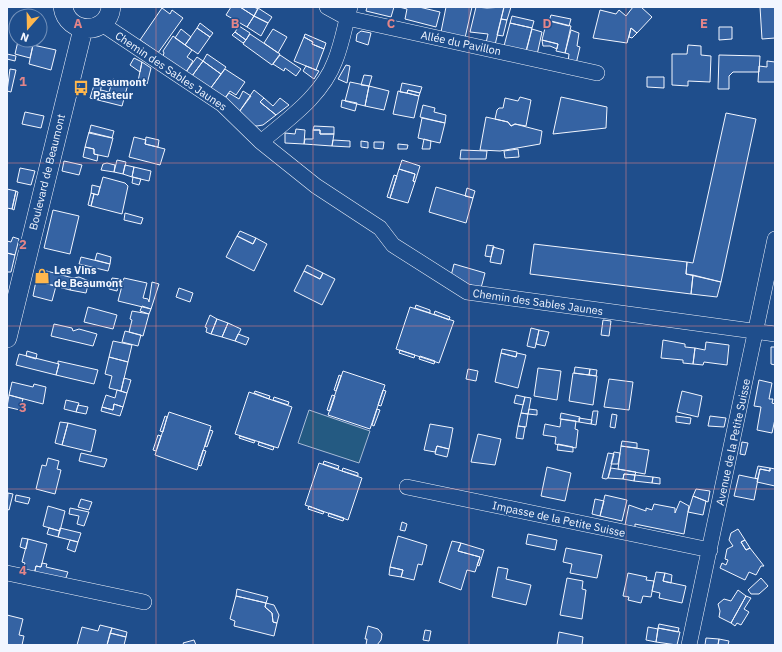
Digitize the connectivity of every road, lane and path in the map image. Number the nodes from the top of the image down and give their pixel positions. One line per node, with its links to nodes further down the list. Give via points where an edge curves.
1 (64, 7): 6 (street, via 68,20 74,26)
2 (111, 7): 5 (street, via 108,18)
3 (328, 7): 4 (street, Allée du Pavillon)
4 (348, 12): 7 (street, Allée du Pavillon); 8 (street, via 335,61 322,85 306,104)
5 (102, 24): 6 (street); 8 (street, Chemin des Sables Jaunes, via 222,104)
6 (83, 29): 12 (street, Boulevard de Beaumont)
7 (597, 73)
8 (261, 142): 10 (street, Chemin des Sables Jaunes, via 316,186 380,228 393,245 467,292)
9 (775, 239): 10 (street, Avenue de la Petite Suisse)
10 (755, 331): 11 (street, Chemin des Sables Jaunes); 14 (street, Avenue de la Petite Suisse)
11 (775, 334)
12 (7, 338)
13 (407, 487): 14 (street, Impasse de la Petite Suisse)
14 (710, 550): 17 (street, Avenue de la Petite Suisse)
15 (7, 573): 16 (street)
16 (144, 602)
17 (689, 645)

